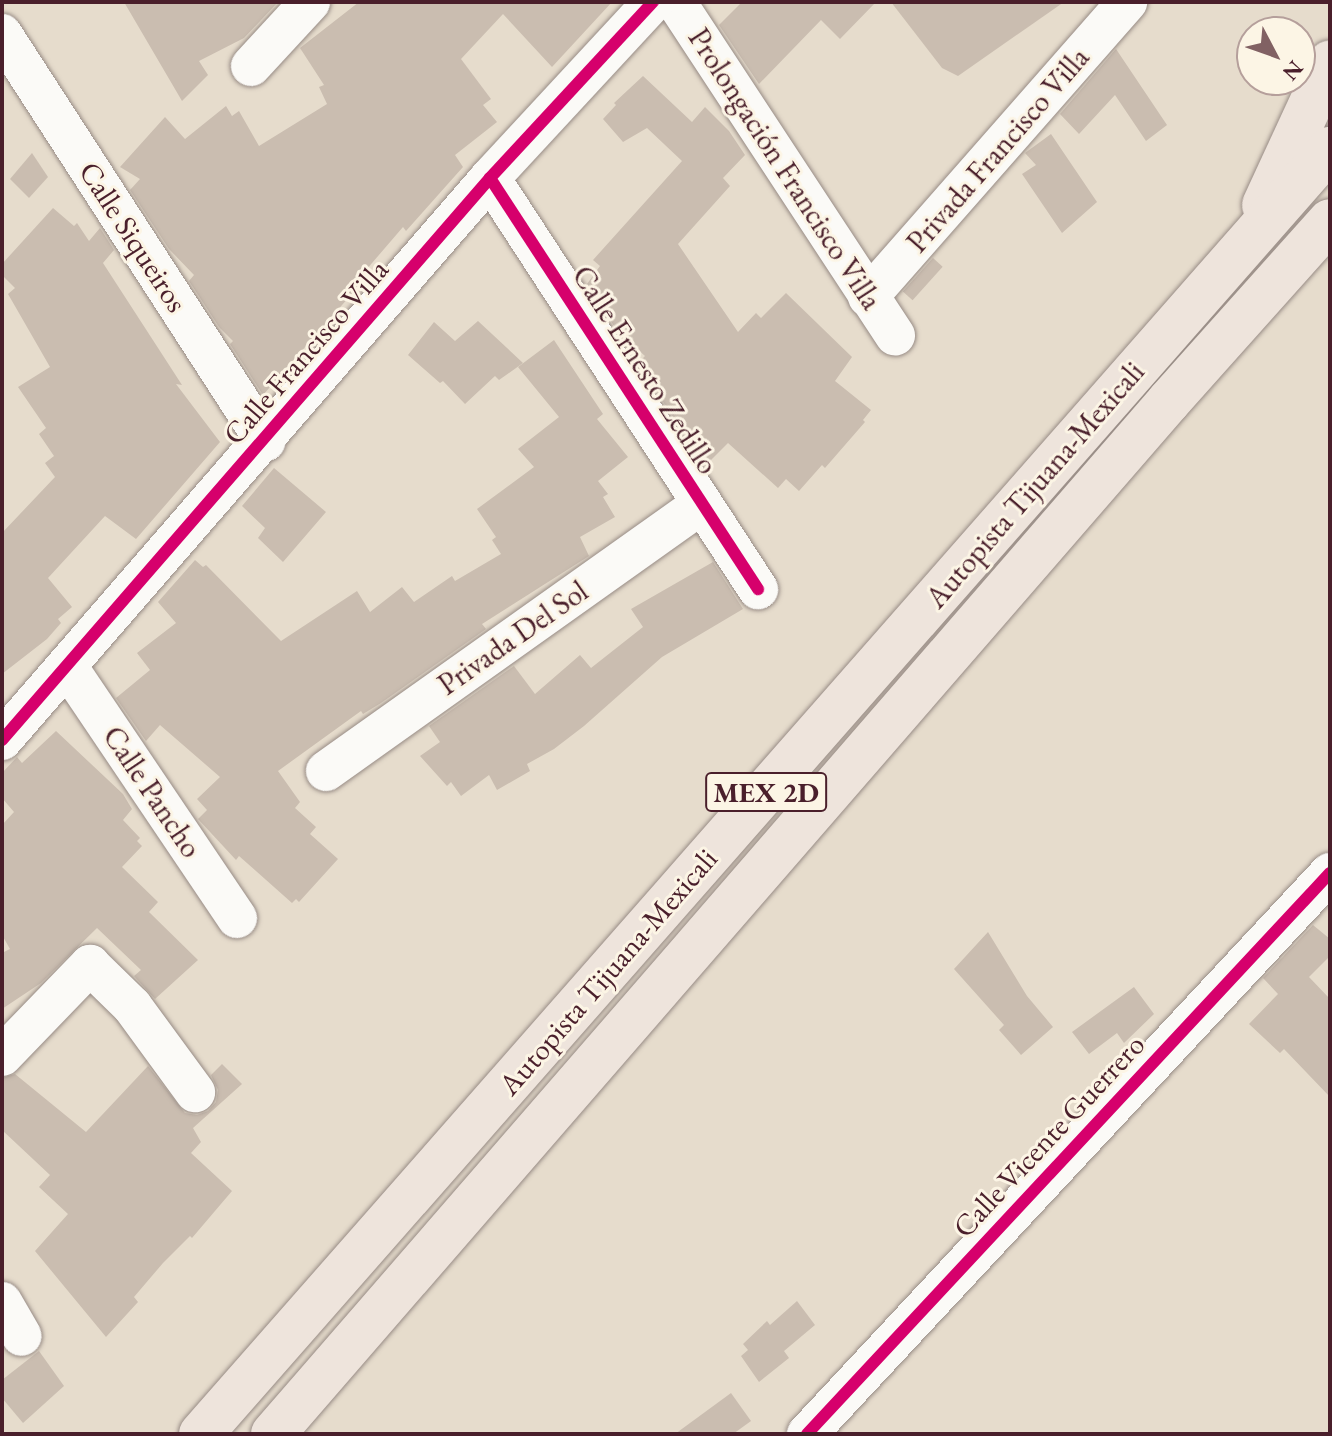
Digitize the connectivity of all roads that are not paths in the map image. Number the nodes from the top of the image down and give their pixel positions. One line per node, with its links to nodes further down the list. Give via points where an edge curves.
1 (310, 2): 7 (street)
2 (653, 2): 9 (street, Calle Francisco Villa)
3 (676, 2): 12 (street, Prolongación Francisco Villa)
4 (1127, 2): 12 (street, Privada Francisco Villa)
5 (2, 34): 14 (street, Calle Siqueiros)
6 (1330, 62): 11 (highway)
7 (251, 66)
8 (1330, 149): 11 (highway, Autopista Tijuana-Mexicali / MEX 2D)
9 (490, 178): 14 (street, Calle Francisco Villa); 15 (street, Calle Ernesto Zedillo)
10 (1330, 221): 27 (highway, Autopista Tijuana-Mexicali / MEX 2D)
11 (1248, 240): 26 (highway, Autopista Tijuana-Mexicali / MEX 2D)
12 (868, 297): 13 (street, Prolongación Francisco Villa)
13 (895, 335)
14 (265, 441): 17 (street, Calle Francisco Villa)
15 (700, 505): 16 (street, Calle Ernesto Zedillo); 19 (street, Privada Del Sol)
16 (758, 589)
17 (67, 666): 18 (street, Calle Francisco Villa); 21 (street, Calle Pancho)
18 (2, 740)
19 (326, 771)
20 (1330, 873): 28 (street, Calle Vicente Guerrero)
21 (237, 918)
22 (2, 1056): 23 (street, via 90,965 132,1006)
23 (195, 1092)
24 (2, 1302): 25 (street)
25 (22, 1336)
26 (201, 1434)
27 (273, 1434)
28 (807, 1434)

